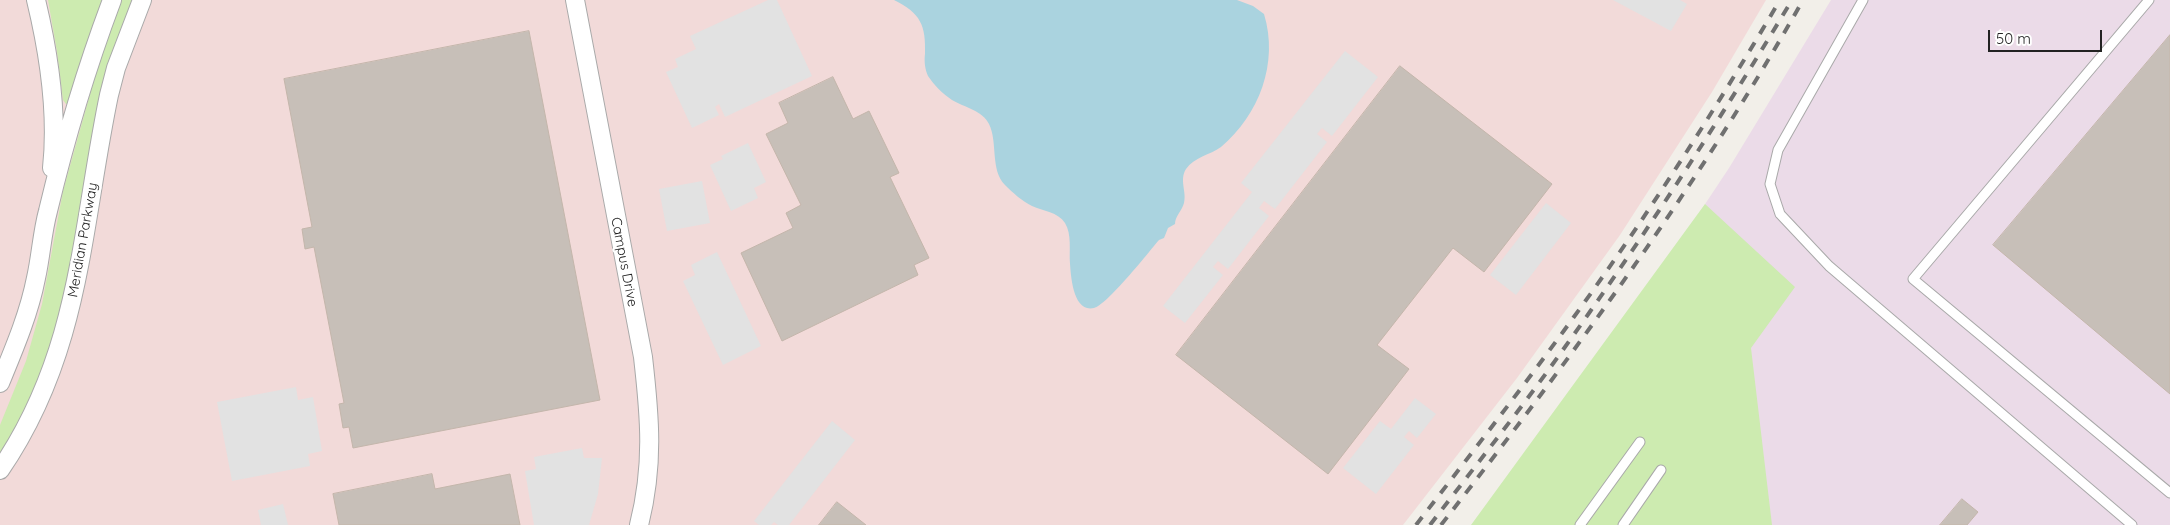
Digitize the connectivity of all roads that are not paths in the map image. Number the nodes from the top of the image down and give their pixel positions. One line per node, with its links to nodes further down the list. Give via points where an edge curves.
1 (36, 0): 7 (street, via 49,67 53,119)
2 (112, 0): 7 (street)
3 (142, 0): 10 (street, Meridian Parkway, via 109,95 78,280 62,341 31,419)
4 (574, 0): 13 (street, Campus Drive, via 643,357 651,444)
5 (1863, 0): 16 (lane, via 1778,150 1770,184 1780,214 1829,266)
6 (2148, 0): 12 (lane, via 1913,279)
7 (47, 212): 8 (street, via 36,280)
8 (0, 383)
9 (1640, 442): 14 (lane)
10 (0, 470)
11 (1661, 470): 15 (lane)
12 (2170, 493)
13 (639, 525)
14 (1580, 525)
15 (1623, 525)
16 (2132, 525)

